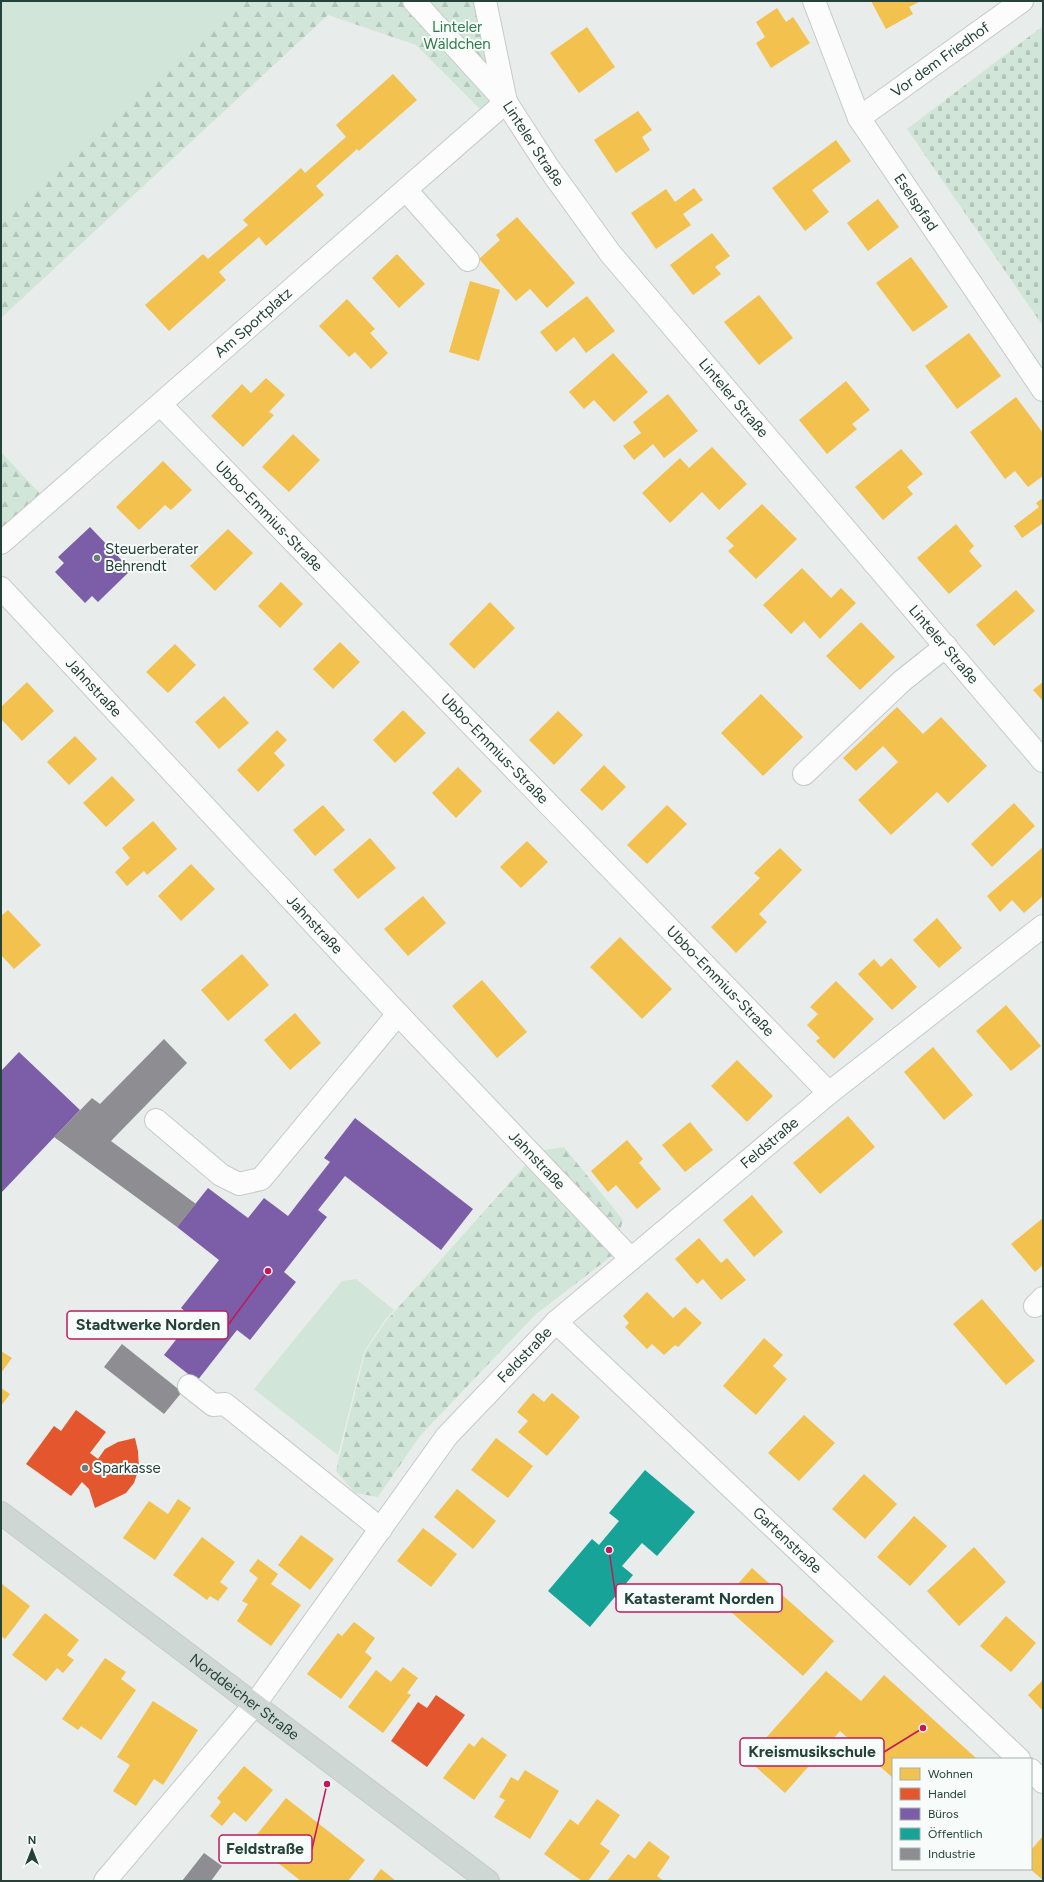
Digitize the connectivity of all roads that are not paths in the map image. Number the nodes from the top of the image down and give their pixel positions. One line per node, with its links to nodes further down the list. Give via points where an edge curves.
1 (414, 1): 5 (street)
2 (485, 1): 5 (street, Linteler Straße)
3 (814, 1): 6 (street, Eselspfad)
4 (1022, 1): 6 (street, Vor dem Friedhof)
5 (506, 102): 7 (street, Am Sportplatz); 13 (street, Linteler Straße, via 548,167 610,253)
6 (859, 118): 9 (street, Eselspfad)
7 (406, 190): 8 (street); 10 (street, Am Sportplatz)
8 (468, 260)
9 (1043, 390)
10 (161, 405): 11 (street, Am Sportplatz); 18 (street, Ubbo-Emmius-Straße)
11 (1, 543)
12 (1, 588): 17 (street, Jahnstraße)
13 (946, 646): 14 (street, Linteler Straße); 15 (street, via 902,681)
14 (1043, 761)
15 (804, 774)
16 (1043, 926): 18 (street, Feldstraße)
17 (398, 1014): 19 (street, via 261,1179 239,1184 221,1175); 20 (street, Jahnstraße)
18 (828, 1093): 20 (street, Feldstraße)
19 (156, 1120)
20 (631, 1259): 21 (street, Feldstraße)
21 (556, 1322): 24 (street, Feldstraße, via 447,1436); 26 (street, Gartenstraße)
22 (189, 1386): 24 (street, via 213,1405 225,1404)
23 (1, 1513): 25 (main road, Norddeicher Straße)
24 (381, 1529): 25 (street, Feldstraße)
25 (255, 1704): 29 (street, Feldstraße); 30 (main road, Norddeicher Straße)
26 (1018, 1758)
27 (1032, 1771): 28 (street)
28 (1043, 1782)
29 (105, 1881)
30 (488, 1881)

